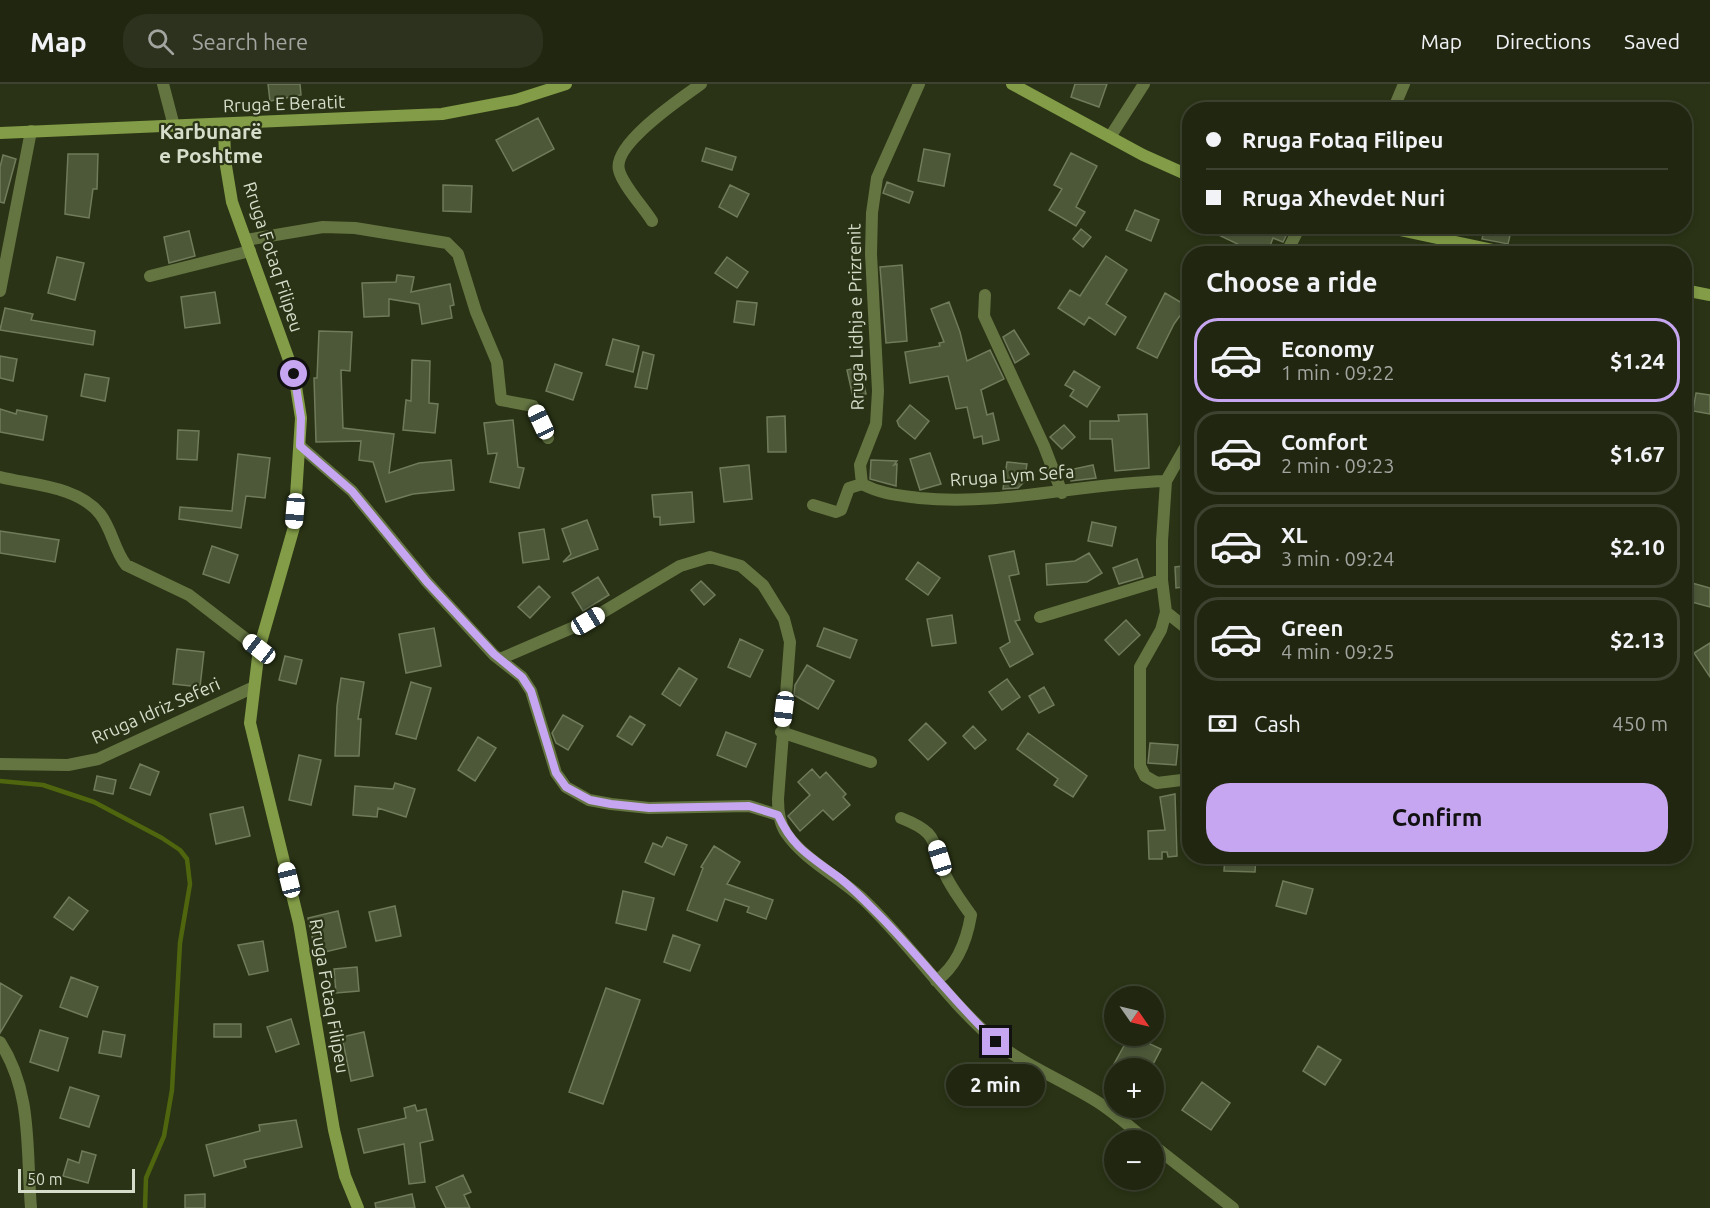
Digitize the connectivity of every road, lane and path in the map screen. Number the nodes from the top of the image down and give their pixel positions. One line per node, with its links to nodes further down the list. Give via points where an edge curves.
1 (163, 84): 10 (street)
2 (566, 84): 9 (main road, Rruga E Beratit, via 516,100 442,114)
3 (701, 84): 15 (street, via 650,120 620,161 619,172)
4 (919, 84): 29 (street, Rruga Lidhja e Prizrenit, via 877,178 872,213 878,391 876,424 860,465)
5 (1012, 84): 13 (main road)
6 (1143, 84): 13 (street)
7 (1404, 84): 8 (street)
8 (1396, 102)
9 (224, 124): 10 (main road, Rruga E Beratit); 17 (main road, Rruga Fotaq Filipeu, via 232,202)
10 (174, 126): 11 (main road, Rruga E Beratit)
11 (31, 130): 12 (main road, Rruga E Beratit); 20 (street)
12 (0, 133)
13 (1110, 137): 14 (main road)
14 (1182, 172)
15 (652, 221)
16 (1418, 234): 18 (main road)
17 (248, 245): 19 (street); 24 (street, via 323,227 365,229 447,243 458,254 496,362 501,400 533,406); 25 (main road, Rruga Fotaq Filipeu, via 294,374 301,418)
18 (1475, 246)
19 (150, 276)
20 (0, 291)
21 (1692, 292): 23 (main road)
22 (985, 295): 30 (street, via 984,316)
23 (1710, 295)
24 (548, 438)
25 (300, 446): 36 (main road, Rruga Fotaq Filipeu, via 294,527); 37 (street, via 352,491 399,550)
26 (1182, 453): 28 (street)
27 (0, 477): 36 (street, via 65,491 86,501 100,514 126,565 189,595)
28 (1166, 480): 30 (street, Rruga Lym Sefa, via 1124,482); 32 (street)
29 (862, 484): 30 (street, Rruga Lym Sefa, via 879,494 936,499 991,500); 31 (street, via 849,488 841,510)
30 (1062, 493)
31 (813, 505)
32 (1161, 580): 33 (street); 34 (street)
33 (1166, 612): 35 (street); 42 (street, via 1161,630 1140,667 1140,766 1145,776 1156,783)
34 (1040, 617)
35 (1182, 625)
36 (259, 649): 38 (main road, Rruga Fotaq Filipeu)
37 (500, 659): 39 (street, via 588,621 680,566 710,557 741,566 763,585 783,619 790,642); 43 (street, via 522,677 531,691 556,773 566,787 590,800 611,804 649,808 749,806)
38 (254, 687): 41 (street, Rruga Idriz Seferi, via 98,759 68,765); 50 (main road, Rruga Fotaq Filipeu, via 250,723 257,760 299,923 334,1130 345,1176)
39 (781, 732): 40 (street); 43 (street)
40 (871, 762)
41 (0, 765)
42 (1182, 780)
43 (778, 815): 45 (street, via 786,833 805,855 839,877 864,900 904,940)
44 (901, 818): 45 (street, via 923,827 935,842 946,875 971,915 967,937 947,974)
45 (936, 981): 47 (street, via 996,1042 1098,1102)
46 (0, 1042): 49 (street, via 21,1085)
47 (1133, 1130)
48 (1164, 1154): 51 (street)
49 (31, 1208)
50 (358, 1208)
51 (1233, 1208)

